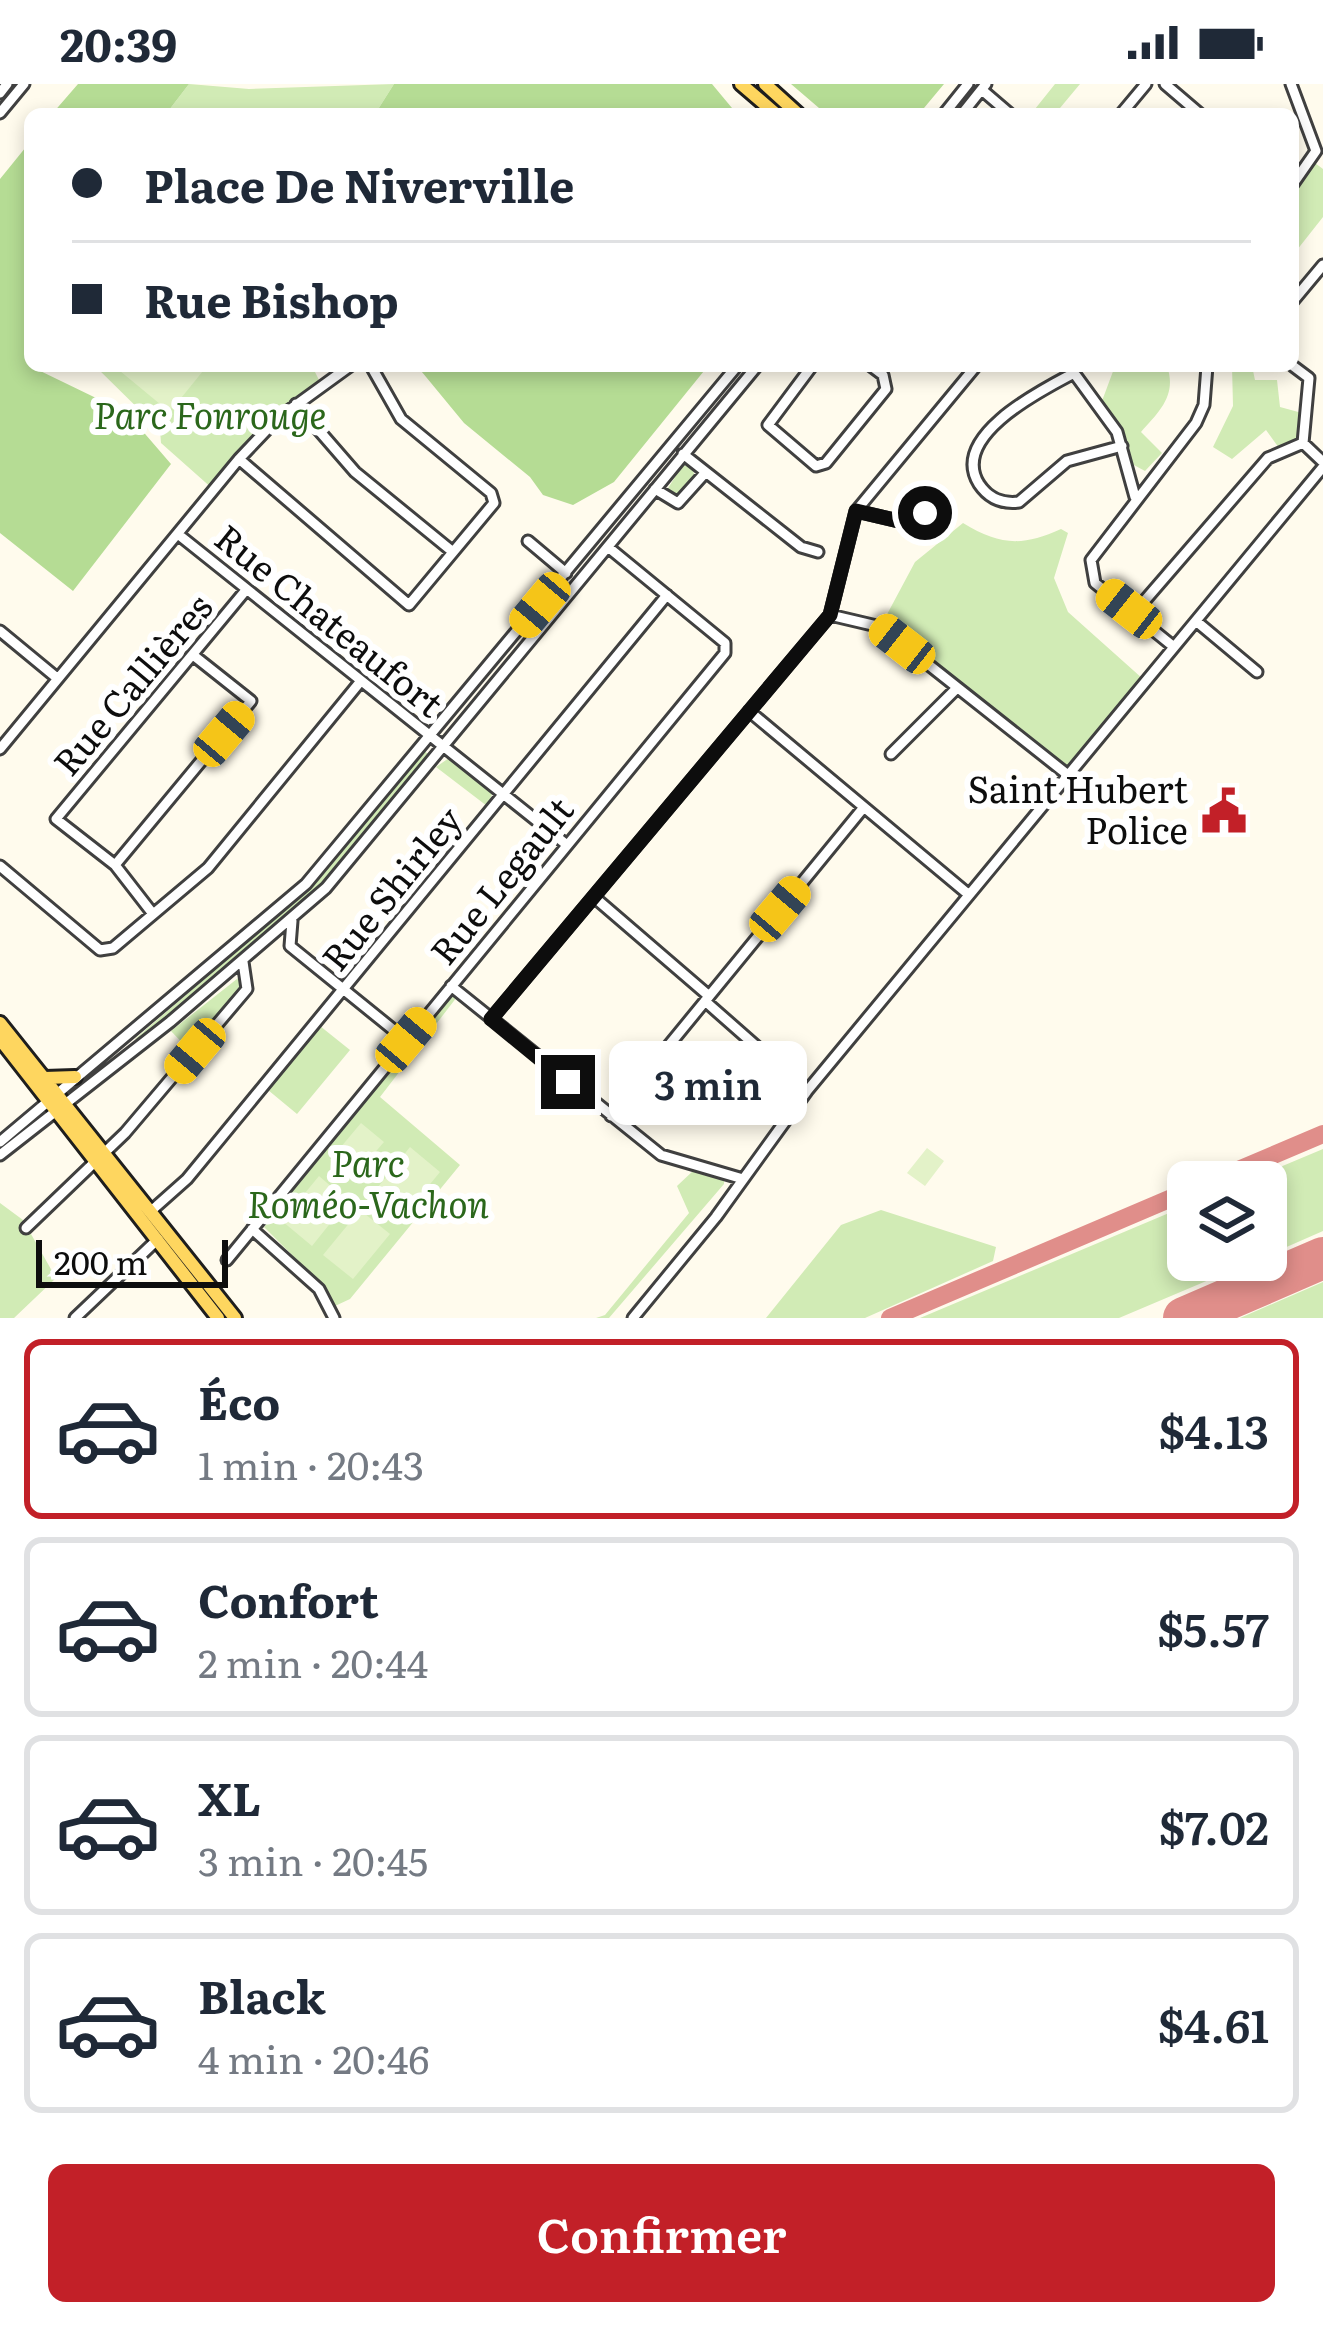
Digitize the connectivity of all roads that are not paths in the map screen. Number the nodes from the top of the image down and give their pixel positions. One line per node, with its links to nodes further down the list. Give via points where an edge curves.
1 (7, 84): 9 (street)
2 (24, 84): 15 (street)
3 (741, 84): 10 (main road)
4 (765, 84): 11 (main road)
5 (968, 84): 12 (street)
6 (1146, 84): 13 (street)
7 (1165, 84): 14 (street)
8 (1291, 84): 16 (street, via 1316,151)
9 (0, 93)
10 (769, 108)
11 (791, 108)
12 (949, 108)
13 (1126, 108)
14 (1192, 108)
15 (0, 113)
16 (1299, 175)
17 (1323, 265): 18 (street)
18 (1299, 294)
19 (1299, 370): 31 (street)
20 (341, 372): 32 (street)
21 (374, 372): 46 (street, via 401,419 491,493 494,503)
22 (732, 372): 48 (street)
23 (753, 372): 35 (street)
24 (808, 372): 25 (street, via 768,425 816,466 886,389)
25 (878, 372)
26 (971, 372): 41 (street)
27 (1066, 372): 34 (street, via 991,428 974,466 982,489 1019,502 1067,461)
28 (1075, 372): 34 (street)
29 (1207, 372): 40 (street, via 1196,423)
30 (1323, 374): 31 (street)
31 (1309, 378): 33 (street)
32 (296, 404): 36 (street); 46 (street, via 355,472)
33 (1303, 443): 37 (street); 51 (street, via 1268,458)
34 (1122, 446): 40 (street)
35 (683, 454): 38 (street); 39 (street)
36 (239, 459): 43 (street); 46 (street, via 409,605)
37 (1323, 465): 53 (street)
38 (705, 472): 39 (street, via 678,503); 47 (street)
39 (655, 489): 45 (street)
40 (1135, 497): 51 (street, via 1090,560 1095,583)
41 (856, 511): 42 (street); 52 (street)
42 (920, 526)
43 (179, 535): 49 (street, Rue Chateaufort); 58 (street)
44 (527, 541): 48 (street)
45 (608, 547): 50 (street); 63 (street)
46 (454, 552)
47 (818, 552)
48 (566, 573): 62 (street)
49 (247, 590): 56 (street, Rue Callières); 59 (street, Rue Chateaufort)
50 (667, 596): 67 (street, Rue Shirley); 69 (street, Rue Legault, via 726,647)
51 (1134, 613): 55 (street)
52 (830, 615): 60 (street, via 881,627); 61 (street)
53 (1196, 622): 55 (street); 57 (street)
54 (0, 631): 58 (street)
55 (1174, 647): 66 (street)
56 (193, 655): 70 (street, via 251,700); 70 (street, Rue Callières, via 56,819)
57 (1257, 672)
58 (58, 678): 64 (street)
59 (360, 682): 62 (street, Rue Chateaufort); 74 (street, via 208,868)
60 (957, 688): 65 (street); 66 (street)
61 (749, 711): 68 (street); 73 (street)
62 (429, 736): 63 (street, Rue Chateaufort); 84 (street, via 291,900)
63 (445, 748): 67 (street, Rue Chateaufort); 75 (street)
64 (0, 749)
65 (891, 754)
66 (1068, 775): 72 (street)
67 (503, 794): 69 (street, Rue Chateaufort); 78 (street, Rue Shirley)
68 (865, 807): 72 (street); 79 (street)
69 (567, 844): 77 (street, Rue Legault)
70 (115, 865): 74 (street, Rue Callières)
71 (0, 866): 74 (street, via 100,950)
72 (968, 894): 86 (street)
73 (594, 897): 79 (street); 80 (street)
74 (153, 914)
75 (292, 921): 76 (street); 78 (street, via 290,946)
76 (244, 962): 87 (street); 92 (street, via 247,989)
77 (451, 986): 80 (street); 83 (street, Rue Legault)
78 (345, 989): 83 (street); 94 (street, Rue Shirley, via 187,1179)
79 (707, 999): 86 (street); 89 (street)
80 (491, 1019): 89 (street)
81 (0, 1023): 85 (main road)
82 (0, 1039): 85 (main road)
83 (406, 1040): 96 (street, Rue Legault)
84 (75, 1077): 85 (main road); 87 (street)
85 (41, 1081): 87 (main road); 88 (street)
86 (807, 1090): 93 (street)
87 (58, 1102): 88 (street); 91 (street); 92 (main road)
88 (30, 1114): 90 (street)
89 (610, 1116): 93 (street, via 662,1155)
90 (0, 1142)
91 (0, 1155)
92 (102, 1156): 94 (main road); 95 (street); 97 (main road)
93 (743, 1179): 99 (street)
94 (151, 1211): 97 (main road)
95 (26, 1228)
96 (252, 1229): 98 (street, Rue Legault); 103 (street, via 319,1289)
97 (163, 1236): 100 (street); 101 (main road); 102 (main road)
98 (226, 1260)
99 (634, 1316)
100 (75, 1318)
101 (218, 1318)
102 (235, 1318)
103 (334, 1318)

